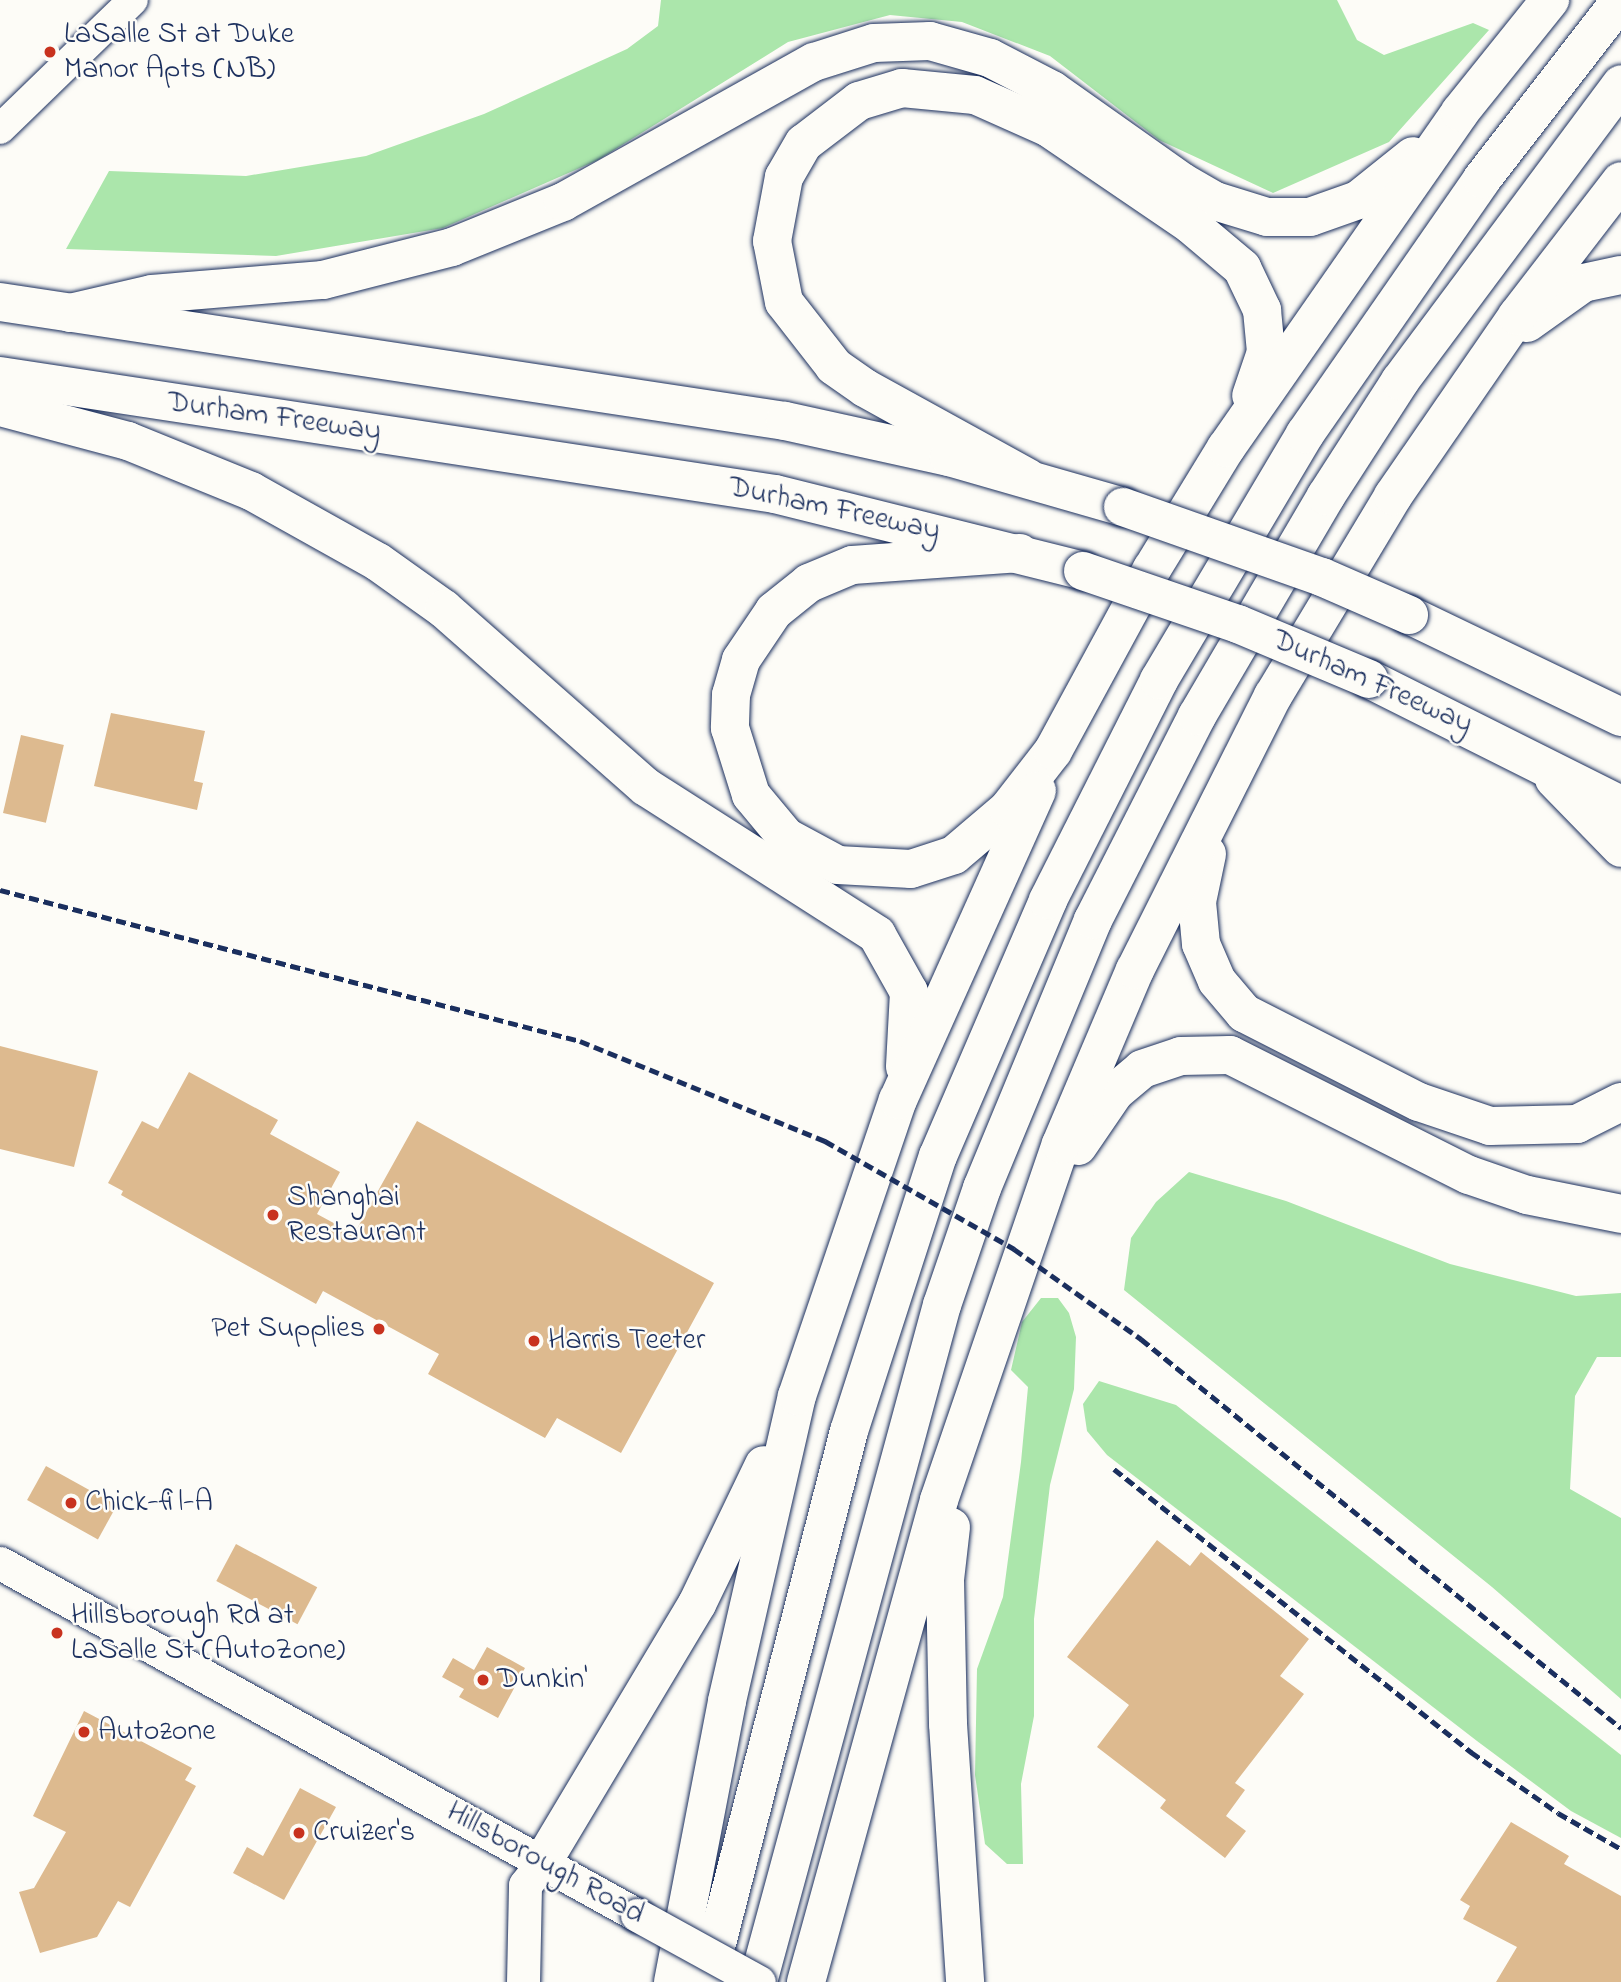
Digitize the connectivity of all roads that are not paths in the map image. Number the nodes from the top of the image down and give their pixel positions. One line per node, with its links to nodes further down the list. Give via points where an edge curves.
1 (133, 0): 6 (street)
2 (1550, 0): 5 (highway)
3 (1621, 0): 33 (highway, via 1482,178 1305,434 1159,680 1058,877 938,1156 874,1354 771,1722)
4 (1621, 84): 34 (highway, via 1400,381 1326,496 1197,716 1088,932 982,1188 942,1305)
5 (1460, 112): 10 (highway, via 1358,200 1288,220 1215,201 1052,90 990,58 930,41 874,43 805,67 562,202 453,247 323,280 152,294); 14 (highway)
6 (0, 129)
7 (1621, 181): 11 (highway)
8 (1621, 275): 11 (highway, via 1583,283)
9 (0, 302): 10 (highway)
10 (70, 313): 15 (highway, via 785,421)
11 (1495, 348): 20 (highway, via 1386,508 1273,696)
12 (0, 376): 16 (highway, Durham Freeway, via 775,494)
13 (0, 407): 23 (highway, via 181,461 315,524 444,609 646,787 862,921 888,949 909,992)
14 (1226, 448): 15 (highway, via 1266,352 1258,300 1228,253 1135,185 1009,108 941,88 902,88 859,101 804,143 784,177 772,242 783,302 845,373); 18 (highway, via 1152,569)
15 (1028, 478): 17 (highway, bridge, via 1310,573)
16 (1020, 553): 18 (highway, via 852,565 790,595 762,626 741,660 731,695 732,745 741,774 772,825 802,849 857,870 911,869 954,855 1008,809); 19 (highway, Durham Freeway, bridge, via 1238,624 1370,679)
17 (1621, 717)
18 (1053, 751): 23 (highway)
19 (1533, 758): 21 (highway, Durham Freeway); 22 (highway)
20 (1223, 792): 24 (highway, via 1200,882 1197,927 1217,981 1244,1013 1419,1102 1490,1126 1577,1124); 26 (highway, via 1099,1051)
21 (1621, 805)
22 (1621, 848)
23 (898, 1100): 27 (highway)
24 (1621, 1102)
25 (1621, 1214): 26 (highway, via 1527,1195 1469,1175 1420,1155 1253,1062 1202,1053 1156,1062 1115,1093 1094,1118)
26 (1033, 1228): 28 (highway)
27 (797, 1395): 30 (highway, via 697,1604); 32 (highway, via 727,1701)
28 (965, 1426): 35 (highway, via 930,1532); 36 (highway, via 945,1580 948,1724)
29 (0, 1563): 30 (main road, Hillsborough Road)
30 (542, 1863): 31 (main road, via 525,1885); 34 (main road, Hillsborough Road, bridge)
31 (523, 1982)
32 (673, 1982)
33 (707, 1982)
34 (759, 1982)
35 (806, 1982)
36 (965, 1982)

